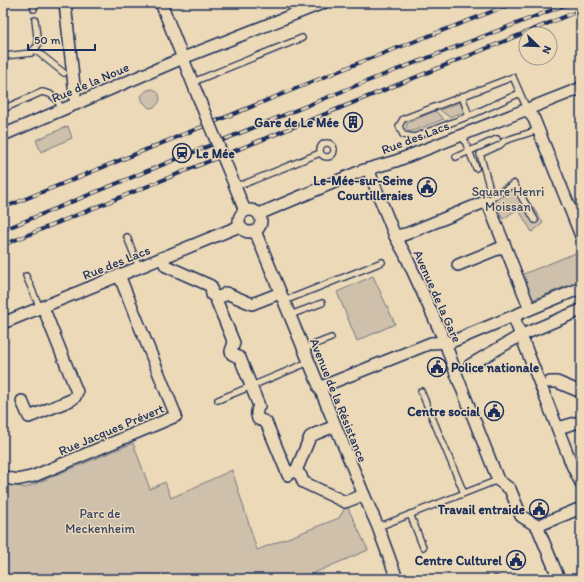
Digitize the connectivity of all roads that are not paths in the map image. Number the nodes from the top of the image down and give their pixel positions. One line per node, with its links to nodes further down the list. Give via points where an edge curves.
1 (65, 3): 14 (street)
2 (161, 3): 8 (street)
3 (323, 3): 8 (street, Rue de la Noue)
4 (35, 20): 6 (lane, via 38,45)
5 (302, 38): 10 (lane)
6 (34, 49): 7 (lane, via 31,53); 9 (lane)
7 (6, 56)
8 (183, 58): 10 (street); 14 (street, Rue de la Noue)
9 (64, 73)
10 (193, 82): 28 (street, bridge)
11 (581, 88): 16 (street, Rue des Lacs)
12 (520, 93): 13 (lane, via 513,77); 16 (lane); 18 (lane)
13 (462, 96): 18 (lane); 18 (lane, via 403,119 399,126 403,135 414,137)
14 (76, 104): 17 (street, Rue de la Noue)
15 (3, 109): 17 (lane, via 42,92 57,100)
16 (527, 109): 19 (street); 20 (street, Rue des Lacs)
17 (62, 110): 21 (street, Rue de la Noue)
18 (469, 116)
19 (538, 130): 29 (lane, via 504,141 500,146 480,154); 37 (street)
20 (462, 134): 23 (lane); 27 (street, Rue des Lacs)
21 (3, 135)
22 (496, 140): 23 (lane)
23 (469, 151): 25 (lane); 26 (lane)
24 (320, 153): 28 (lane, via 244,184)
25 (456, 157)
26 (476, 168)
27 (368, 169): 32 (street, Rue des Lacs); 36 (street, Avenue de la Gare)
28 (234, 185): 31 (street)
29 (489, 186)
30 (487, 201): 33 (lane, via 514,184); 36 (street, via 406,234); 39 (street)
31 (245, 211): 32 (street, via 253,210); 34 (street, via 239,219)
32 (259, 214): 35 (street, via 261,224)
33 (535, 220)
34 (240, 226): 35 (street, via 248,232); 40 (street, Rue des Lacs)
35 (255, 231): 47 (street, Avenue de la Résistance)
36 (395, 236): 58 (street, Avenue de la Gare)
37 (581, 236)
38 (127, 237): 43 (lane)
39 (505, 246): 42 (street); 51 (street)
40 (162, 258): 43 (street, Rue des Lacs); 48 (street, via 166,266 211,286 212,295)
41 (382, 262): 47 (lane)
42 (458, 265)
43 (139, 267): 45 (street, Rue des Lacs)
44 (26, 276): 50 (lane)
45 (119, 276): 50 (street, Rue des Lacs); 73 (street, Rue Jacques Prévert, via 176,416 34,476 20,480)
46 (581, 288): 51 (street)
47 (282, 296): 48 (street, via 252,304 226,293); 53 (street, Avenue de la Résistance)
48 (215, 297): 63 (street, via 234,343 232,354 240,358)
49 (322, 303): 53 (lane)
50 (41, 307): 55 (street, Rue des Lacs); 68 (street, via 77,392 71,400 29,417)
51 (530, 309): 54 (street)
52 (581, 310): 56 (street)
53 (290, 315): 59 (street, Avenue de la Résistance)
54 (515, 316): 56 (street); 58 (street, via 451,342)
55 (3, 323)
56 (520, 336): 61 (street); 71 (street)
57 (331, 338): 59 (lane)
58 (445, 342): 64 (street, via 431,343); 74 (street, Avenue de la Gare)
59 (304, 349): 60 (street, Avenue de la Résistance)
60 (309, 362): 63 (lane); 64 (street, Avenue de la Résistance)
61 (470, 365)
62 (550, 382): 66 (street, via 557,382)
63 (251, 386): 67 (lane); 72 (street, via 259,406 258,419 266,422)
64 (319, 388): 70 (street, Avenue de la Résistance)
65 (421, 391): 76 (lane)
66 (581, 392)
67 (218, 400)
68 (22, 401)
69 (581, 423): 71 (street)
70 (335, 426): 72 (street, via 310,437); 77 (street, Avenue de la Résistance)
71 (558, 428): 75 (street)
72 (292, 473): 77 (street, via 301,476 303,482 345,502)
73 (3, 476)
74 (498, 480): 76 (lane); 80 (street, Avenue de la Gare, via 510,489 521,516)
75 (581, 483)
76 (464, 493): 79 (lane)
77 (364, 495): 81 (street, Avenue de la Résistance)
78 (581, 508): 80 (street)
79 (410, 514): 81 (lane); 82 (lane)
80 (536, 526): 84 (street)
81 (378, 527): 83 (street, Avenue de la Résistance)
82 (423, 547)
83 (397, 579)
84 (558, 579)

